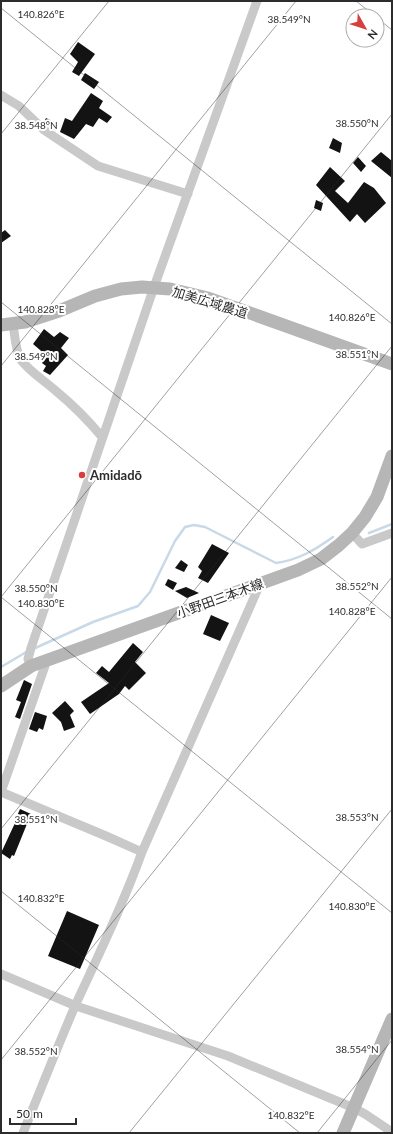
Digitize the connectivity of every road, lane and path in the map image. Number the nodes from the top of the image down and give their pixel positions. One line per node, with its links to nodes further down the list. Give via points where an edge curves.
1 (257, 1): 3 (street)
2 (1, 95): 3 (street, via 19,106 44,130 98,166)
3 (188, 194): 4 (street)
4 (154, 287): 5 (street, 加美広域農道, via 121,289 94,296 25,322); 6 (street, 加美広域農道, via 208,298); 7 (street)
5 (7, 324): 7 (street, via 21,359 31,371 56,390)
6 (392, 364)
7 (102, 437): 13 (street, via 31,648 28,659)
8 (392, 456): 9 (street, 小野田三本木線, via 376,497)
9 (352, 533): 10 (street, via 362,544); 11 (street, 小野田三本木線, via 321,559)
10 (392, 533)
11 (260, 584): 12 (street, 小野田三本木線); 16 (street)
12 (47, 660): 13 (street, 小野田三本木線); 15 (street)
13 (31, 666): 14 (street, 小野田三本木線)
14 (1, 686)
15 (1, 792): 16 (street)
16 (142, 852): 18 (street)
17 (1, 974): 18 (street)
18 (76, 1006): 20 (street, via 228,1056); 22 (street)
19 (392, 1019): 20 (street)
20 (354, 1108): 21 (street); 23 (street)
21 (392, 1132)
22 (23, 1133)
23 (343, 1133)

